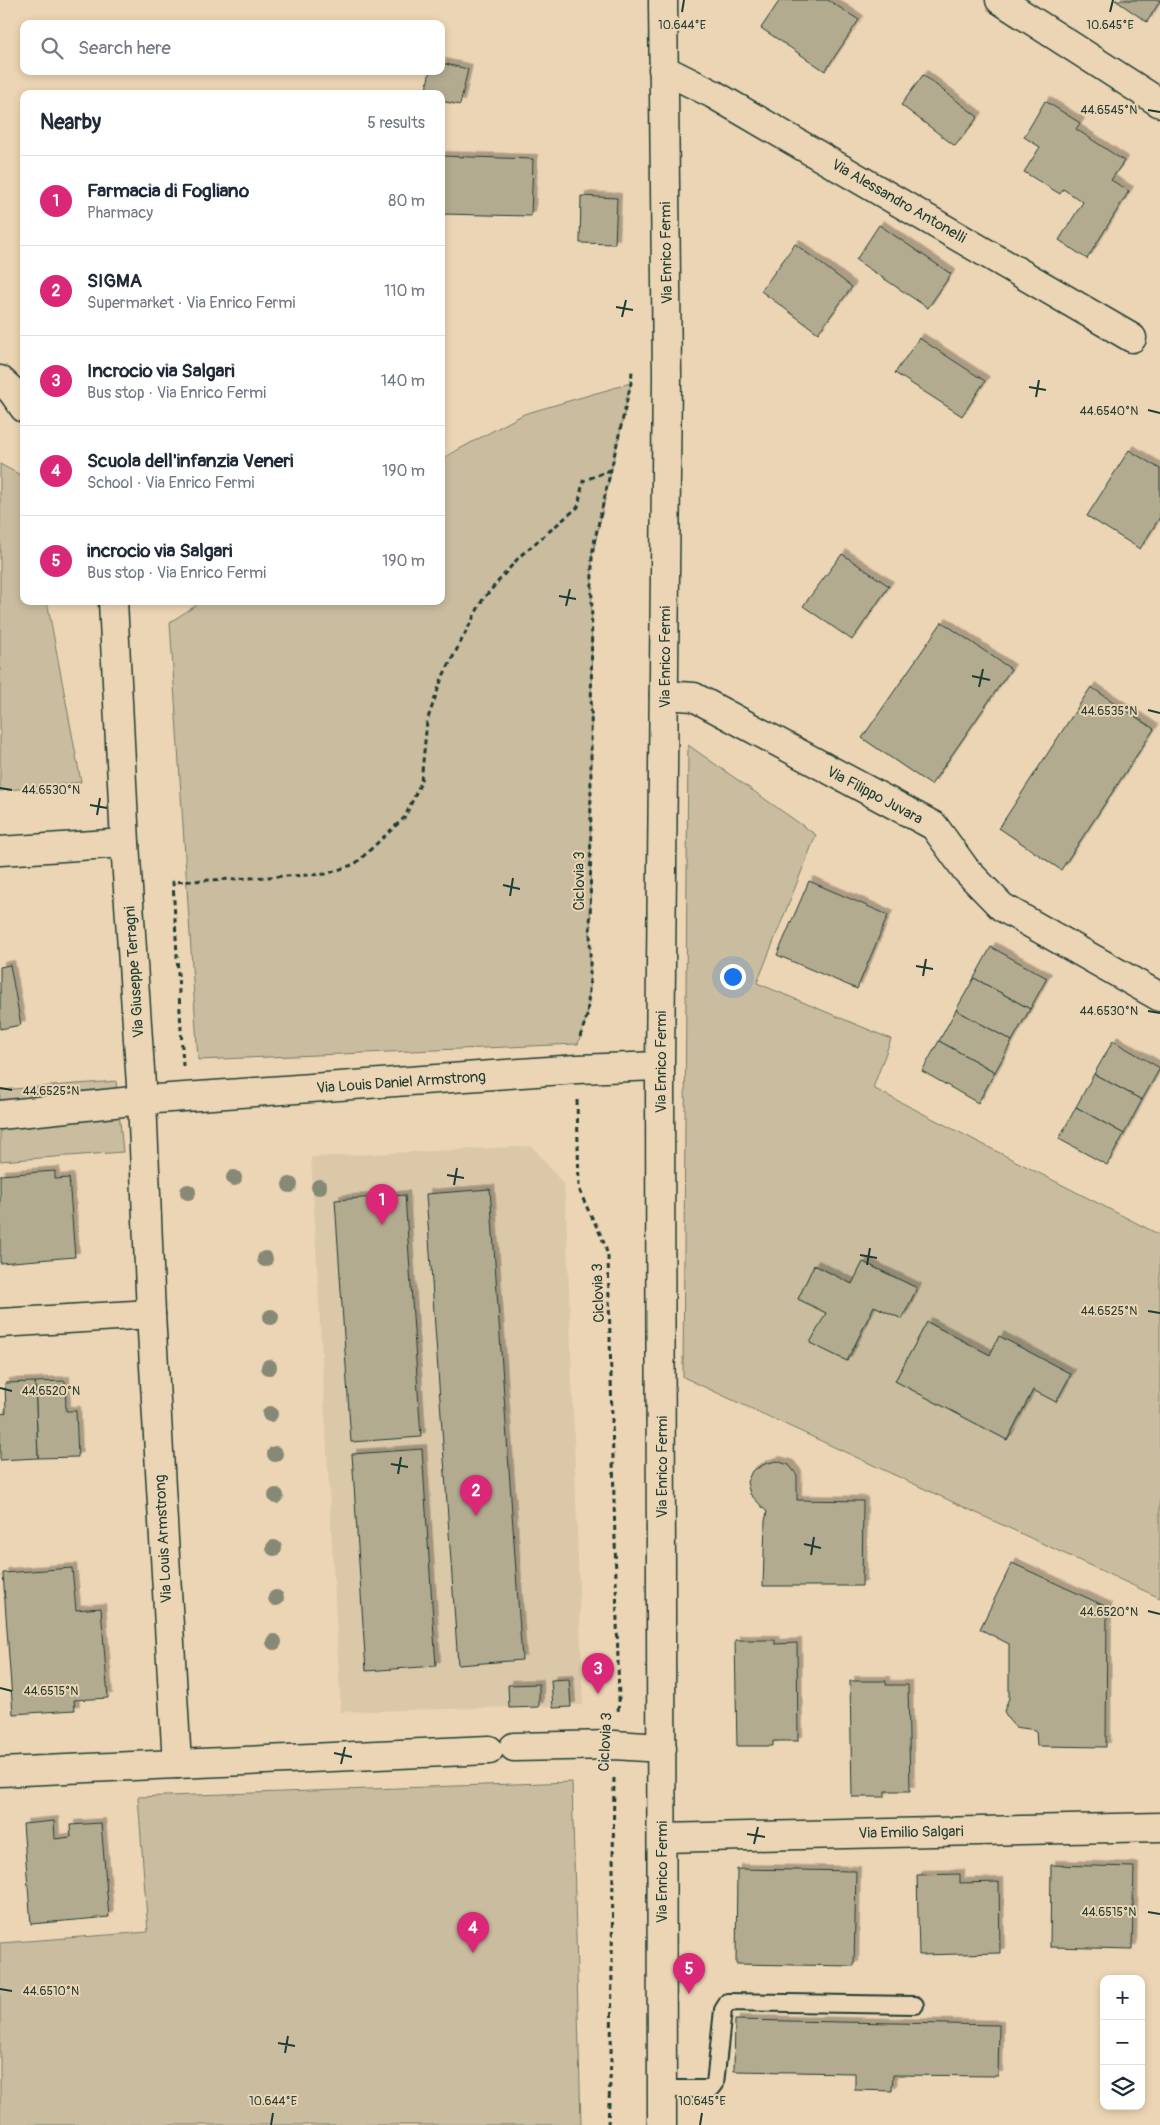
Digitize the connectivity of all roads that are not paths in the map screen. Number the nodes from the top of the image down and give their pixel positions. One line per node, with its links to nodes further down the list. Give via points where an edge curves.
1 (663, 0): 3 (street, Via Enrico Fermi)
2 (1000, 0): 4 (street)
3 (663, 69): 5 (street, Via Alessandro Antonelli, via 730,104); 9 (street, Via Enrico Fermi, via 667,348)
4 (1160, 103)
5 (1132, 338)
6 (0, 380): 7 (street)
7 (20, 402)
8 (113, 605): 10 (street, Via Giuseppe Terragni)
9 (664, 695): 12 (street, Via Filippo Juvara, via 694,697 934,826 966,870 1002,907); 13 (street, Via Enrico Fermi)
10 (125, 843): 11 (street); 14 (street, Via Giuseppe Terragni)
11 (0, 851)
12 (1160, 997)
13 (660, 1066): 14 (street, Via Louis Daniel Armstrong); 18 (street, Via Enrico Fermi)
14 (142, 1100): 15 (street, Via Louis Daniel Armstrong); 16 (street, Via Louis Armstrong)
15 (0, 1115)
16 (151, 1314): 17 (street); 19 (street, Via Louis Armstrong)
17 (0, 1323)
18 (662, 1748): 19 (street, via 614,1745 502,1748); 22 (street, Via Enrico Fermi)
19 (176, 1764): 20 (street)
20 (0, 1772)
21 (1160, 1827): 22 (street, Via Emilio Salgari)
22 (662, 1838): 24 (street, Via Enrico Fermi)
23 (915, 2005): 24 (lane, via 728,2002 722,2010 712,2089)
24 (662, 2089): 25 (street, Via Enrico Fermi)
25 (662, 2125)

